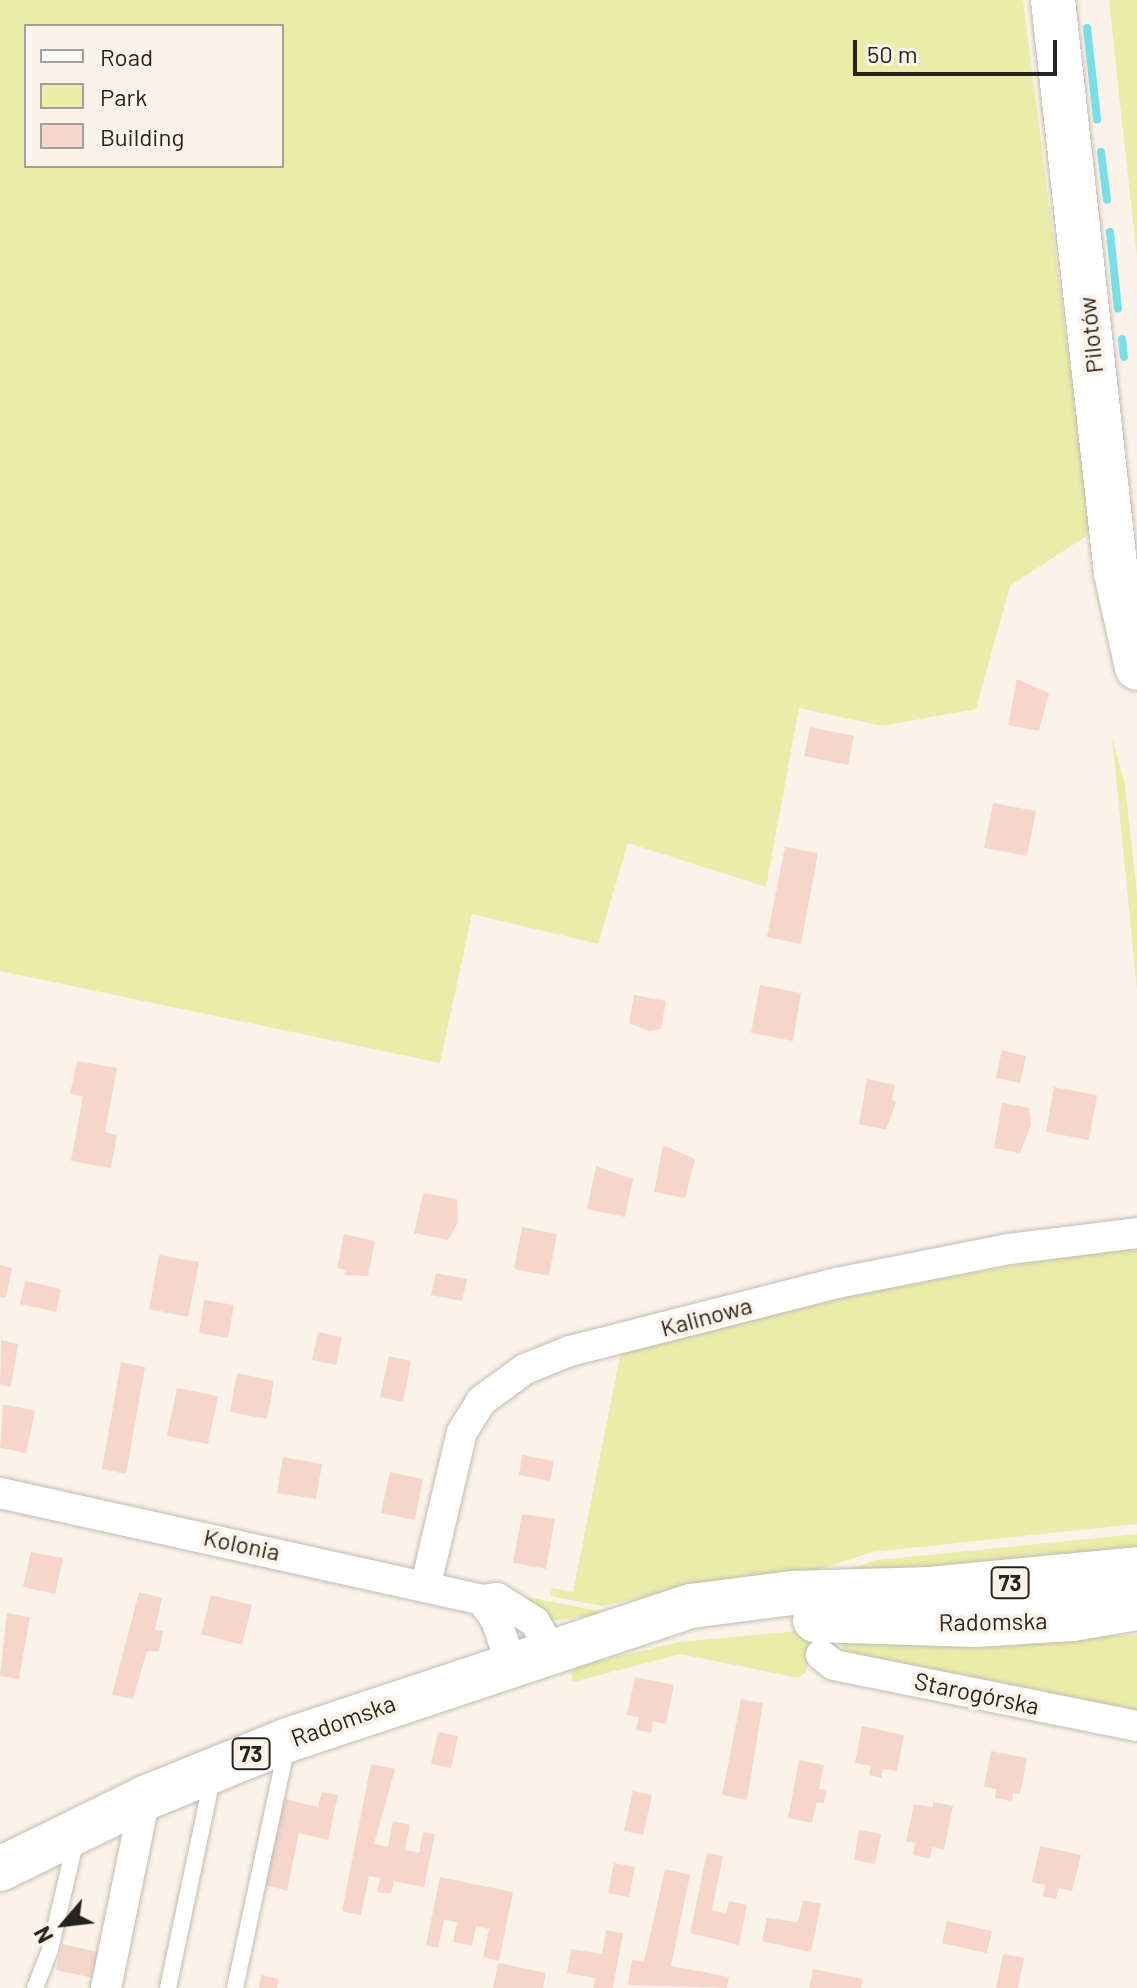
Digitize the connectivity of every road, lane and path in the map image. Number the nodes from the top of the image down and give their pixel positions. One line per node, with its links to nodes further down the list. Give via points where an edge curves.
1 (1053, 0): 2 (main road, Pilotów, via 1116,573)
2 (1137, 668)
3 (1135, 1233): 5 (street, Kalinowa, via 1009,1249 837,1283 570,1351 525,1369 481,1401 462,1432)
4 (0, 1493): 5 (street, Kolonia)
5 (426, 1584): 7 (street, Kolonia)
6 (1136, 1599): 9 (main road, Radomska / 73, via 1030,1622 793,1620 609,1635)
7 (482, 1600): 9 (street); 9 (street, Kolonia, via 497,1598 535,1622)
8 (821, 1655): 10 (street, Starogórska, via 834,1665)
9 (531, 1657): 11 (main road, Radomska / 73)
10 (1137, 1726)
11 (288, 1740): 12 (main road, Radomska / 73); 19 (lane)
12 (214, 1769): 13 (main road, Radomska / 73); 18 (lane)
13 (145, 1798): 14 (main road, Radomska / 73); 17 (street)
14 (79, 1829): 15 (main road, Radomska / 73); 16 (lane, via 50,1950)
15 (0, 1869)
16 (35, 1988)
17 (106, 1988)
18 (168, 1988)
19 (235, 1988)

